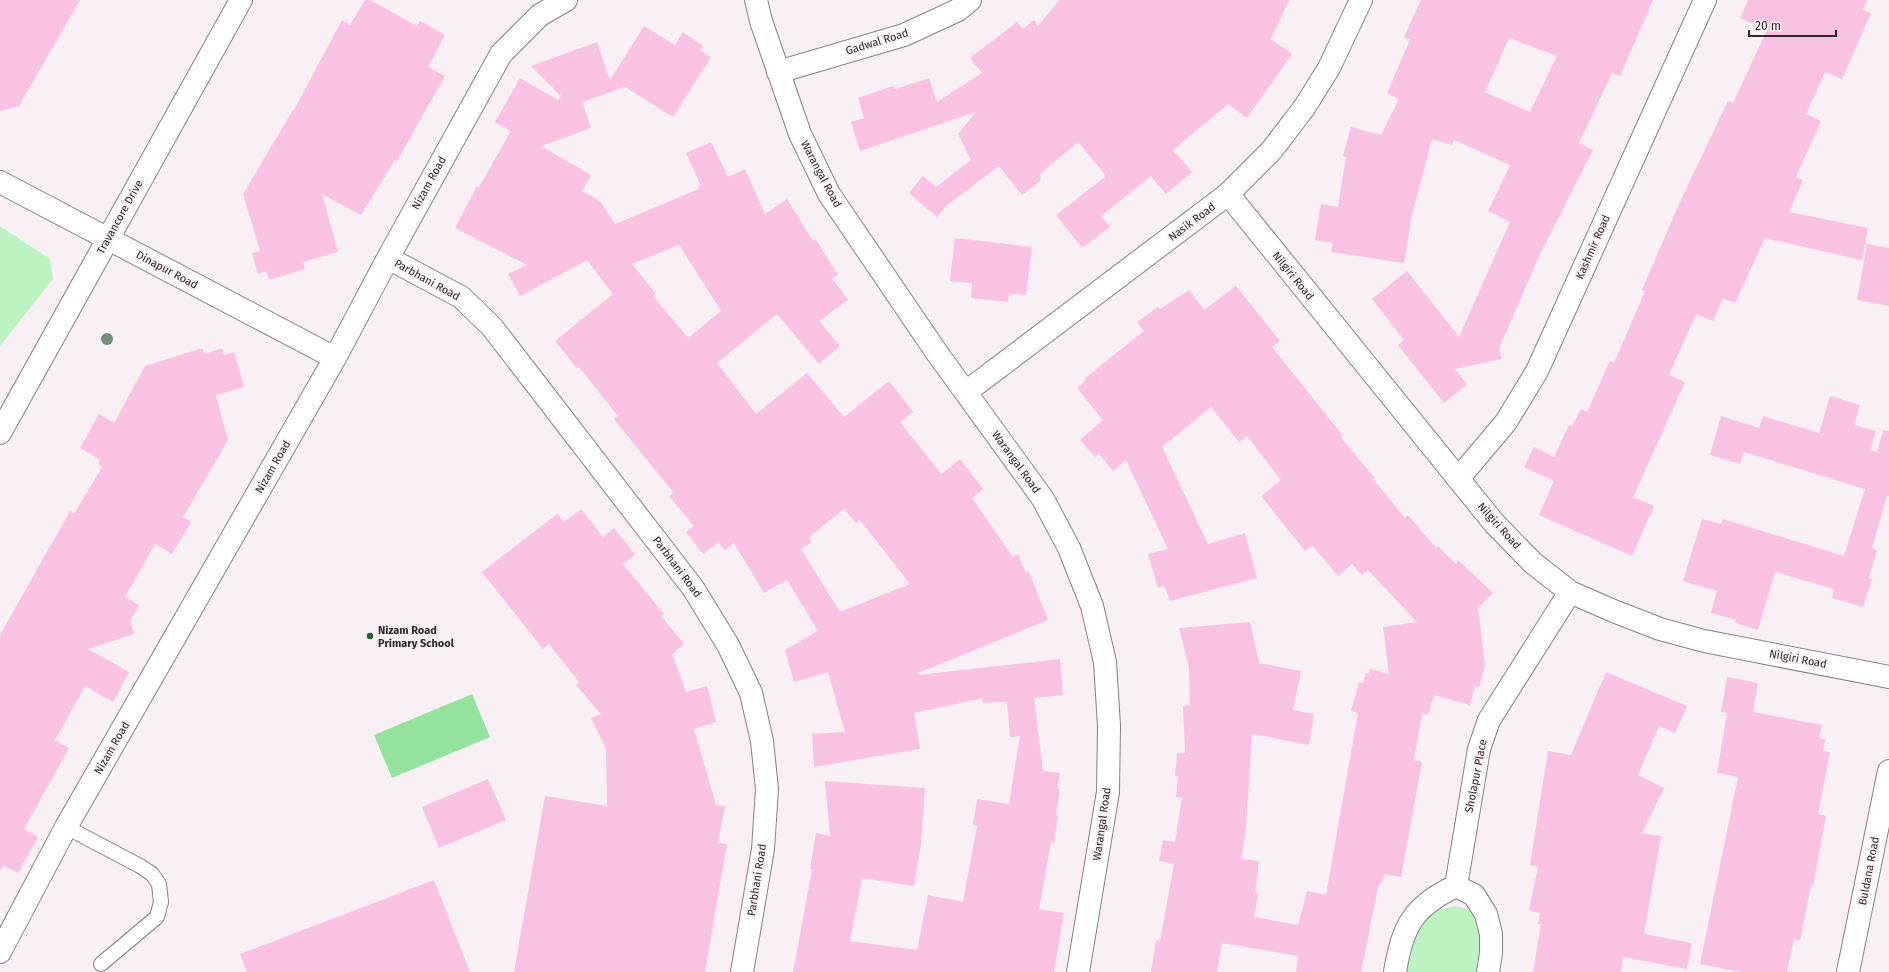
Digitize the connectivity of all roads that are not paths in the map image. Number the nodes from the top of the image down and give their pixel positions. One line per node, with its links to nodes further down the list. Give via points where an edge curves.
1 (241, 0): 10 (street, Travancore Drive)
2 (566, 0): 11 (street, Nizam Road, via 540,15 501,54)
3 (756, 0): 7 (street, Warangal Road)
4 (970, 0): 7 (street, Gadwal Road, via 958,10 904,35)
5 (1361, 0): 9 (street, Nasik Road, via 1329,68 1304,108 1271,150)
6 (1705, 0): 15 (street, Kashmir Road, via 1537,371 1506,422)
7 (778, 72): 13 (street, Warangal Road, via 800,134 828,194)
8 (0, 182): 10 (street, Dinapur Road)
9 (1228, 194): 13 (street, Nasik Road); 15 (street, Nilgiri Road)
10 (108, 239): 12 (street, Dinapur Road); 14 (street, Travancore Drive)
11 (388, 258): 12 (street, Nizam Road); 23 (street, Parbhani Road, via 461,297 492,327 694,588 728,645 751,693 762,741 767,789 763,849)
12 (335, 358): 19 (street, Nizam Road)
13 (966, 392): 24 (street, Warangal Road, via 1043,499 1069,548 1092,606 1105,662 1109,726 1108,792)
14 (0, 434)
15 (1458, 479): 16 (street, Nilgiri Road, via 1494,523 1533,563)
16 (1570, 592): 17 (street, Nilgiri Road, via 1660,629 1704,641); 20 (street, Sholapur Place, via 1489,720 1479,749)
17 (1889, 677)
18 (1889, 771): 27 (street, Buldana Road)
19 (66, 827): 21 (street, Nizam Road); 22 (lane, via 140,866 152,874 159,884 161,902 157,917)
20 (1456, 886): 25 (street, via 1442,892 1426,904 1409,922 1399,946); 26 (street, via 1474,895 1486,914 1491,934)
21 (0, 952)
22 (101, 964)
23 (742, 972)
24 (1078, 972)
25 (1395, 972)
26 (1488, 972)
27 (1848, 972)

